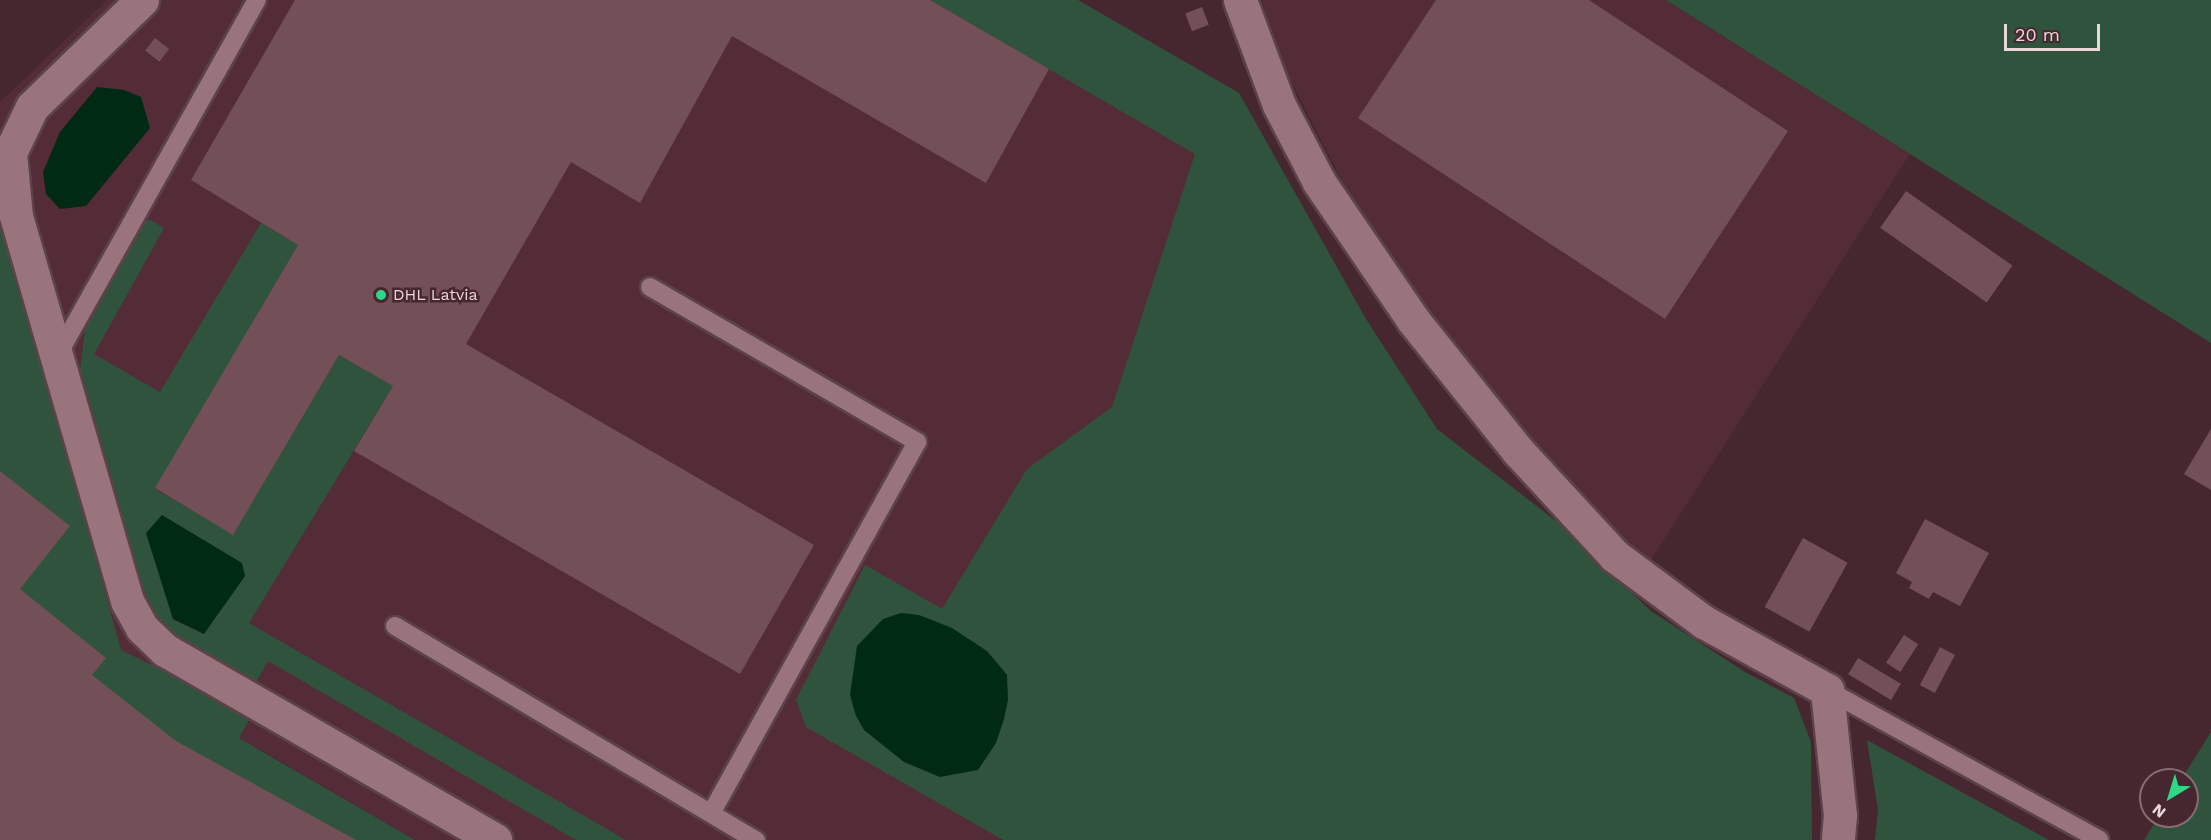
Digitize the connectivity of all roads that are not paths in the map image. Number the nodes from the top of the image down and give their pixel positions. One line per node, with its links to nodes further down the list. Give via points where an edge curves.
1 (142, 0): 5 (street, via 32,107 10,153 16,216)
2 (257, 0): 5 (lane)
3 (1240, 0): 7 (street, via 1279,105 1319,182 1413,320 1518,451 1615,556 1704,622)
4 (650, 287): 8 (lane, via 917,442)
5 (57, 356): 9 (street, via 127,601 142,628 165,650)
6 (395, 626): 8 (lane)
7 (1827, 690): 11 (street, via 1840,815); 12 (lane)
8 (711, 813): 10 (lane)
9 (495, 840)
10 (756, 840)
11 (1838, 840)
12 (2100, 840)

